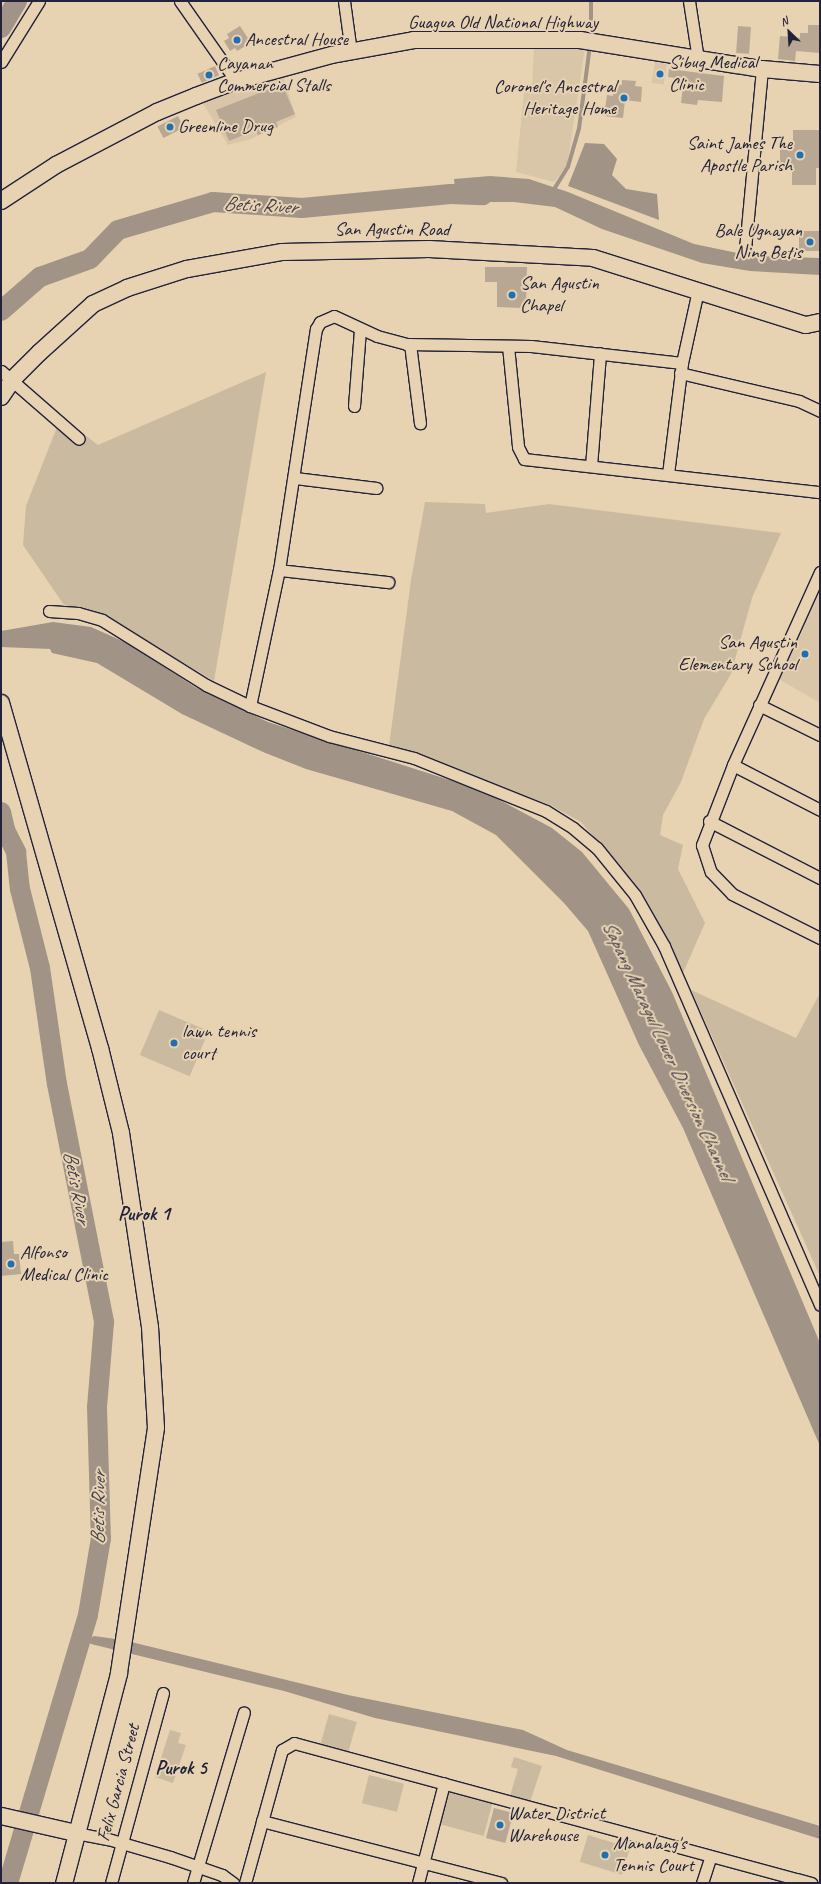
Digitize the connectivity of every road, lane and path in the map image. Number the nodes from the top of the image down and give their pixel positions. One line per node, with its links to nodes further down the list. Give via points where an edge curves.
1 (40, 1): 7 (street)
2 (180, 1): 10 (street)
3 (344, 1): 5 (street)
4 (689, 1): 6 (street)
5 (351, 52): 6 (street, Guagua Old National Highway, via 414,40 580,40); 10 (street, Guagua Old National Highway)
6 (698, 59): 8 (street, Guagua Old National Highway)
7 (1, 62)
8 (762, 69): 9 (street, Guagua Old National Highway); 12 (street)
9 (820, 74)
10 (236, 81): 11 (street, Guagua Old National Highway, via 157,112 56,166)
11 (1, 201)
12 (745, 250)
13 (698, 290): 14 (street, San Agustin Road, via 806,325); 19 (street); 20 (street, San Agustin Road, via 593,258 429,249 282,252 187,269 134,285 93,304)
14 (820, 322)
15 (360, 329): 16 (street); 22 (street); 28 (street, via 334,316 326,317 316,329)
16 (410, 344): 17 (street); 24 (street)
17 (508, 346): 18 (street); 26 (street, via 520,454 524,459)
18 (600, 353): 19 (street); 26 (street)
19 (681, 368): 23 (street, via 799,401); 27 (street)
20 (7, 375): 21 (street, San Agustin Road); 25 (street)
21 (1, 397)
22 (354, 406)
23 (820, 411)
24 (420, 423)
25 (79, 439)
26 (591, 466): 27 (street)
27 (668, 474): 30 (street)
28 (295, 478): 29 (street); 31 (street)
29 (376, 488)
30 (820, 492)
31 (279, 570): 33 (street); 37 (street)
32 (820, 572): 36 (street)
33 (388, 582)
34 (49, 611): 37 (street, via 78,613 102,620 206,685)
35 (1, 703): 50 (street, via 100,1048 121,1133 150,1327 156,1428 126,1638)
36 (759, 705): 38 (street); 39 (street)
37 (250, 706): 44 (street, via 329,736 414,758 473,780 546,811 574,828 597,848 635,895 664,946)
38 (820, 735)
39 (733, 765): 40 (street); 41 (street)
40 (820, 810)
41 (709, 821): 42 (street); 43 (street, via 702,845 711,872 732,894)
42 (820, 878)
43 (820, 938)
44 (820, 1304)
45 (163, 1693): 51 (street, Felix Garcia Street)
46 (244, 1712): 54 (street)
47 (444, 1783): 49 (street, via 290,1743 282,1750); 52 (street); 53 (street)
48 (1, 1816): 50 (street)
49 (262, 1821): 53 (street); 59 (street)
50 (76, 1833): 51 (street); 55 (street)
51 (121, 1843): 54 (street); 56 (street, Felix Garcia Street)
52 (711, 1856): 62 (street); 63 (street)
53 (423, 1862): 60 (street); 61 (street)
54 (198, 1866): 57 (street); 58 (street, via 222,1875)
55 (64, 1883)
56 (111, 1883)
57 (193, 1883)
58 (233, 1883)
59 (245, 1883)
60 (418, 1883)
61 (501, 1883)
62 (702, 1883)
63 (810, 1883)

